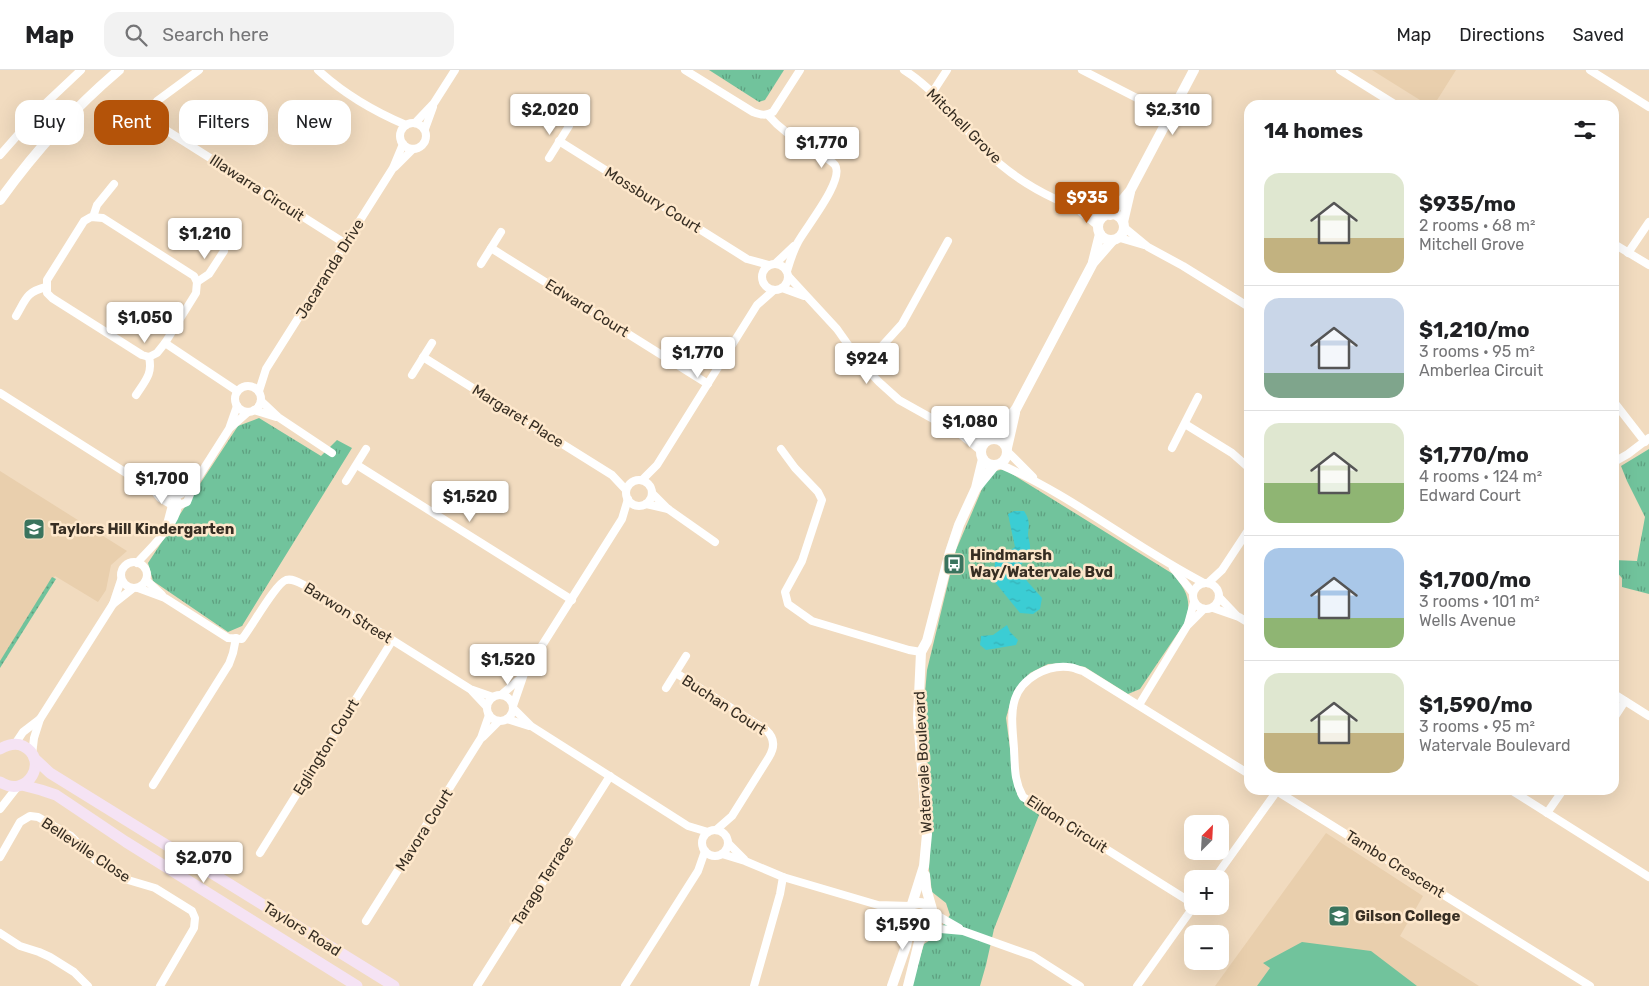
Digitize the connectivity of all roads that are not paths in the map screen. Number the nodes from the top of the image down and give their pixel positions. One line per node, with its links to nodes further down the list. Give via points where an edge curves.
1 (81, 70): 29 (street, via 45,104)
2 (119, 70): 34 (street, via 38,151)
3 (199, 70): 43 (street, Illawarra Circuit, via 157,101 153,109 162,127)
4 (318, 70): 18 (street, via 337,88)
5 (455, 70): 16 (street)
6 (685, 70): 19 (street, via 753,112)
7 (800, 70): 19 (street)
8 (904, 70): 14 (street, Mitchell Grove)
9 (947, 70): 14 (street)
10 (1082, 70): 20 (street)
11 (1194, 70): 20 (street, Watervale Boulevard)
12 (1340, 70): 15 (street)
13 (1590, 70): 17 (street)
14 (932, 93): 37 (street, Mitchell Grove, via 986,152 1007,169 1034,188)
15 (1388, 100)
16 (434, 103): 21 (street); 24 (street)
17 (1649, 107)
18 (380, 114): 22 (street); 25 (street)
19 (768, 115): 42 (street, via 777,126 828,159 837,172 834,185)
20 (1170, 115): 33 (street, Watervale Boulevard)
21 (415, 123): 22 (street); 24 (street)
22 (406, 125): 25 (street)
23 (569, 126): 26 (street)
24 (425, 129): 28 (street, via 427,137 424,144)
25 (400, 133): 27 (street)
26 (560, 141): 30 (street); 49 (street, Mossbury Court)
27 (403, 144): 28 (street); 31 (street, Jacaranda Drive)
28 (413, 149): 31 (street, Jacaranda Drive)
29 (0, 155)
30 (549, 158)
31 (393, 168): 43 (street, Jacaranda Drive)
32 (114, 184): 35 (street, via 97,205)
33 (1130, 191): 37 (street, Watervale Boulevard); 38 (street, Watervale Boulevard)
34 (0, 200)
35 (93, 217): 56 (street, via 103,218 194,276); 57 (street, via 84,221 47,280)
36 (1649, 222): 48 (street)
37 (1103, 223): 38 (street, via 1118,216); 40 (street, via 1105,239); 50 (street, Watervale Boulevard)
38 (1124, 225): 40 (street, Watervale Boulevard); 44 (street)
39 (501, 232): 46 (street)
40 (1116, 239): 44 (street); 50 (street, Watervale Boulevard)
41 (948, 241): 68 (street, via 902,324)
42 (797, 243): 52 (street); 54 (street)
43 (346, 244): 69 (street, Jacaranda Drive)
44 (1148, 247): 61 (street)
45 (1619, 247): 48 (street)
46 (492, 248): 51 (street); 71 (street, Edward Court)
47 (224, 251): 56 (street, via 209,274)
48 (1628, 252): 53 (street)
49 (747, 259): 52 (street, Mossbury Court); 55 (street, Mossbury Court)
50 (1093, 263): 81 (street, Watervale Boulevard)
51 (481, 264)
52 (773, 264): 54 (street, via 782,265); 55 (street, via 764,269)
53 (1649, 265)
54 (788, 274): 58 (street); 60 (street)
55 (763, 280): 59 (street); 62 (street)
56 (197, 282): 64 (street, via 196,293)
57 (46, 287): 63 (street, via 29,293); 66 (street, via 52,298)
58 (782, 288): 59 (street); 60 (street)
59 (774, 290): 62 (street)
60 (806, 296): 68 (street, via 837,329)
61 (1244, 304)
62 (757, 305): 71 (street)
63 (16, 316)
64 (165, 343): 66 (street); 73 (street)
65 (432, 343): 67 (street)
66 (149, 357): 76 (street, via 150,372)
67 (423, 357): 70 (street); 98 (street, Margaret Place)
68 (861, 364): 87 (street, via 899,400)
69 (266, 369): 72 (street, Jacaranda Drive); 74 (street, Jacaranda Drive)
70 (412, 375)
71 (708, 384): 96 (street)
72 (249, 385): 73 (street); 74 (street)
73 (237, 391): 79 (street)
74 (259, 391): 78 (street)
75 (0, 393): 106 (street)
76 (136, 395)
77 (1198, 397): 84 (street)
78 (261, 400): 82 (street); 83 (street)
79 (237, 406): 82 (street); 85 (street)
80 (1619, 408): 86 (street)
81 (1016, 409): 87 (street, Watervale Boulevard); 91 (street, Watervale Boulevard)
82 (251, 411): 83 (street); 85 (street)
83 (278, 417): 92 (street)
84 (1184, 424): 88 (street); 94 (street)
85 (228, 429): 103 (street)
86 (1647, 440): 93 (street)
87 (985, 448): 91 (street, via 1003,442); 97 (street, via 988,464); 104 (street, Watervale Boulevard)
88 (1172, 448)
89 (366, 449): 95 (street)
90 (781, 449): 137 (street, via 822,500 802,561 785,592 788,604 812,621)
91 (1008, 450): 97 (street, via 1005,460); 100 (street)
92 (332, 454)
93 (1619, 459)
94 (1244, 464)
95 (357, 465): 101 (street); 128 (street)
96 (657, 465): 99 (street); 105 (street)
97 (997, 465): 100 (street); 104 (street, Watervale Boulevard)
98 (612, 476): 102 (street, Margaret Place); 107 (street, Margaret Place)
99 (642, 480): 102 (street); 105 (street)
100 (1036, 480): 118 (street)
101 (346, 481)
102 (632, 481): 107 (street)
103 (194, 484): 108 (street); 110 (street, via 187,502)
104 (976, 488): 137 (street, Watervale Boulevard, via 959,525)
105 (652, 489): 111 (street, via 652,497); 112 (street)
106 (153, 490): 108 (street); 110 (street, via 160,498)
107 (626, 490): 109 (street)
108 (176, 496): 110 (street)
109 (628, 499): 111 (street, via 634,505); 113 (street)
110 (175, 505): 116 (street, via 166,529)
111 (643, 505): 112 (street); 113 (street)
112 (668, 509): 115 (street)
113 (622, 519): 128 (street)
114 (1244, 537): 120 (street)
115 (716, 542)
116 (153, 547): 117 (street); 119 (street)
117 (137, 563): 119 (street); 121 (street, via 130,562 123,568)
118 (1170, 565): 123 (street); 125 (street)
119 (146, 570): 122 (street)
120 (1222, 570): 123 (street); 126 (street)
121 (121, 580): 124 (street, via 125,586); 130 (street)
122 (146, 580): 124 (street); 127 (street)
123 (1206, 583): 125 (street, via 1197,586); 126 (street)
124 (135, 588): 127 (street); 130 (street)
125 (1193, 593): 129 (street)
126 (1218, 593): 131 (street, via 1216,605); 132 (street)
127 (165, 598): 135 (street, via 228,638)
128 (572, 600): 140 (street)
129 (1194, 602): 131 (street); 134 (street)
130 (113, 604): 152 (street)
131 (1208, 608): 132 (street); 134 (street)
132 (1239, 617): 133 (street)
133 (1244, 620)
134 (1187, 626): 146 (street)
135 (236, 638): 136 (street, Barwon Street, via 242,639 278,585 294,580); 164 (street, via 228,664)
136 (392, 641): 142 (street, Barwon Street); 178 (street, Eglington Court)
137 (921, 652): 183 (street, Watervale Boulevard, via 918,718 926,820)
138 (686, 656): 139 (street, Buchan Court)
139 (676, 673): 141 (street, Buchan Court); 172 (street, Buchan Court, via 766,730 773,738 772,753)
140 (524, 674): 143 (street); 148 (street)
141 (666, 688)
142 (470, 690): 143 (street, Barwon Street); 147 (street, Barwon Street)
143 (497, 696): 147 (street); 148 (street, via 509,698)
144 (1619, 697): 145 (street)
145 (1625, 701): 149 (street); 151 (street)
146 (1139, 705): 161 (street); 188 (street, Eildon Circuit, via 1083,671 1068,667 1050,669 1032,677 1020,688 1012,715 1017,786 1024,797)
147 (487, 707): 150 (street)
148 (513, 707): 153 (street); 155 (street)
149 (1619, 710)
150 (489, 716): 154 (street); 156 (street, Mavora Court)
151 (1649, 716)
152 (40, 719): 158 (street); 160 (street)
153 (507, 719): 154 (street); 155 (street)
154 (498, 721): 156 (street, Mavora Court)
155 (531, 726): 162 (street)
156 (481, 738): 193 (street, Mavora Court)
157 (0, 740): 158 (main road)
158 (13, 744): 159 (main road); 160 (main road, Taylors Road, via 25,747)
159 (0, 749)
160 (33, 756): 165 (main road, via 32,777); 201 (main road, Taylors Road, via 50,773)
161 (1244, 771)
162 (610, 776): 173 (street); 202 (street, Tarago Terrace)
163 (0, 782): 165 (main road, Taylors Road)
164 (153, 785)
165 (20, 786): 170 (street); 200 (main road, Taylors Road, via 56,796)
166 (1273, 795): 184 (street)
167 (1284, 795): 209 (street, Tambo Crescent)
168 (1519, 795): 171 (street)
169 (1560, 795): 171 (street)
170 (0, 810)
171 (1547, 813): 187 (street)
172 (732, 816): 174 (street, Buchan Court); 175 (street, Buchan Court)
173 (688, 826): 174 (street); 176 (street)
174 (712, 831): 175 (street, via 720,830); 176 (street)
175 (728, 840): 179 (street, via 726,852); 182 (street)
176 (702, 842): 177 (street)
177 (705, 851): 180 (street); 185 (street)
178 (260, 853)
179 (722, 854): 180 (street); 182 (street)
180 (714, 856): 185 (street)
181 (0, 857): 199 (street, Belleville Close, via 20,822 30,816 38,817 71,836 103,865 128,880 155,888 192,911 194,928)
182 (745, 861): 186 (street)
183 (924, 866): 190 (street, Watervale Boulevard); 191 (street, Watervale Boulevard)
184 (1220, 870)
185 (698, 871): 203 (street)
186 (783, 877): 189 (street); 204 (street)
187 (1649, 877)
188 (1184, 899)
189 (878, 905): 190 (street); 194 (street)
190 (911, 905): 191 (street, via 921,902); 194 (street, via 905,914)
191 (932, 911): 195 (street, via 933,921); 196 (street)
192 (1186, 915): 208 (street)
193 (366, 921)
194 (908, 926): 195 (street, via 918,931); 205 (street, via 906,946)
195 (928, 928): 196 (street); 206 (street, via 919,942)
196 (963, 931): 207 (street, via 1033,956)
197 (0, 933): 198 (street, via 20,946 50,957 74,972)
198 (88, 986)
199 (160, 986)
200 (357, 986)
201 (394, 986)
202 (477, 986)
203 (625, 986)
204 (754, 986)
205 (892, 986)
206 (908, 986)
207 (1080, 986)
208 (1137, 986)
209 (1590, 986)

